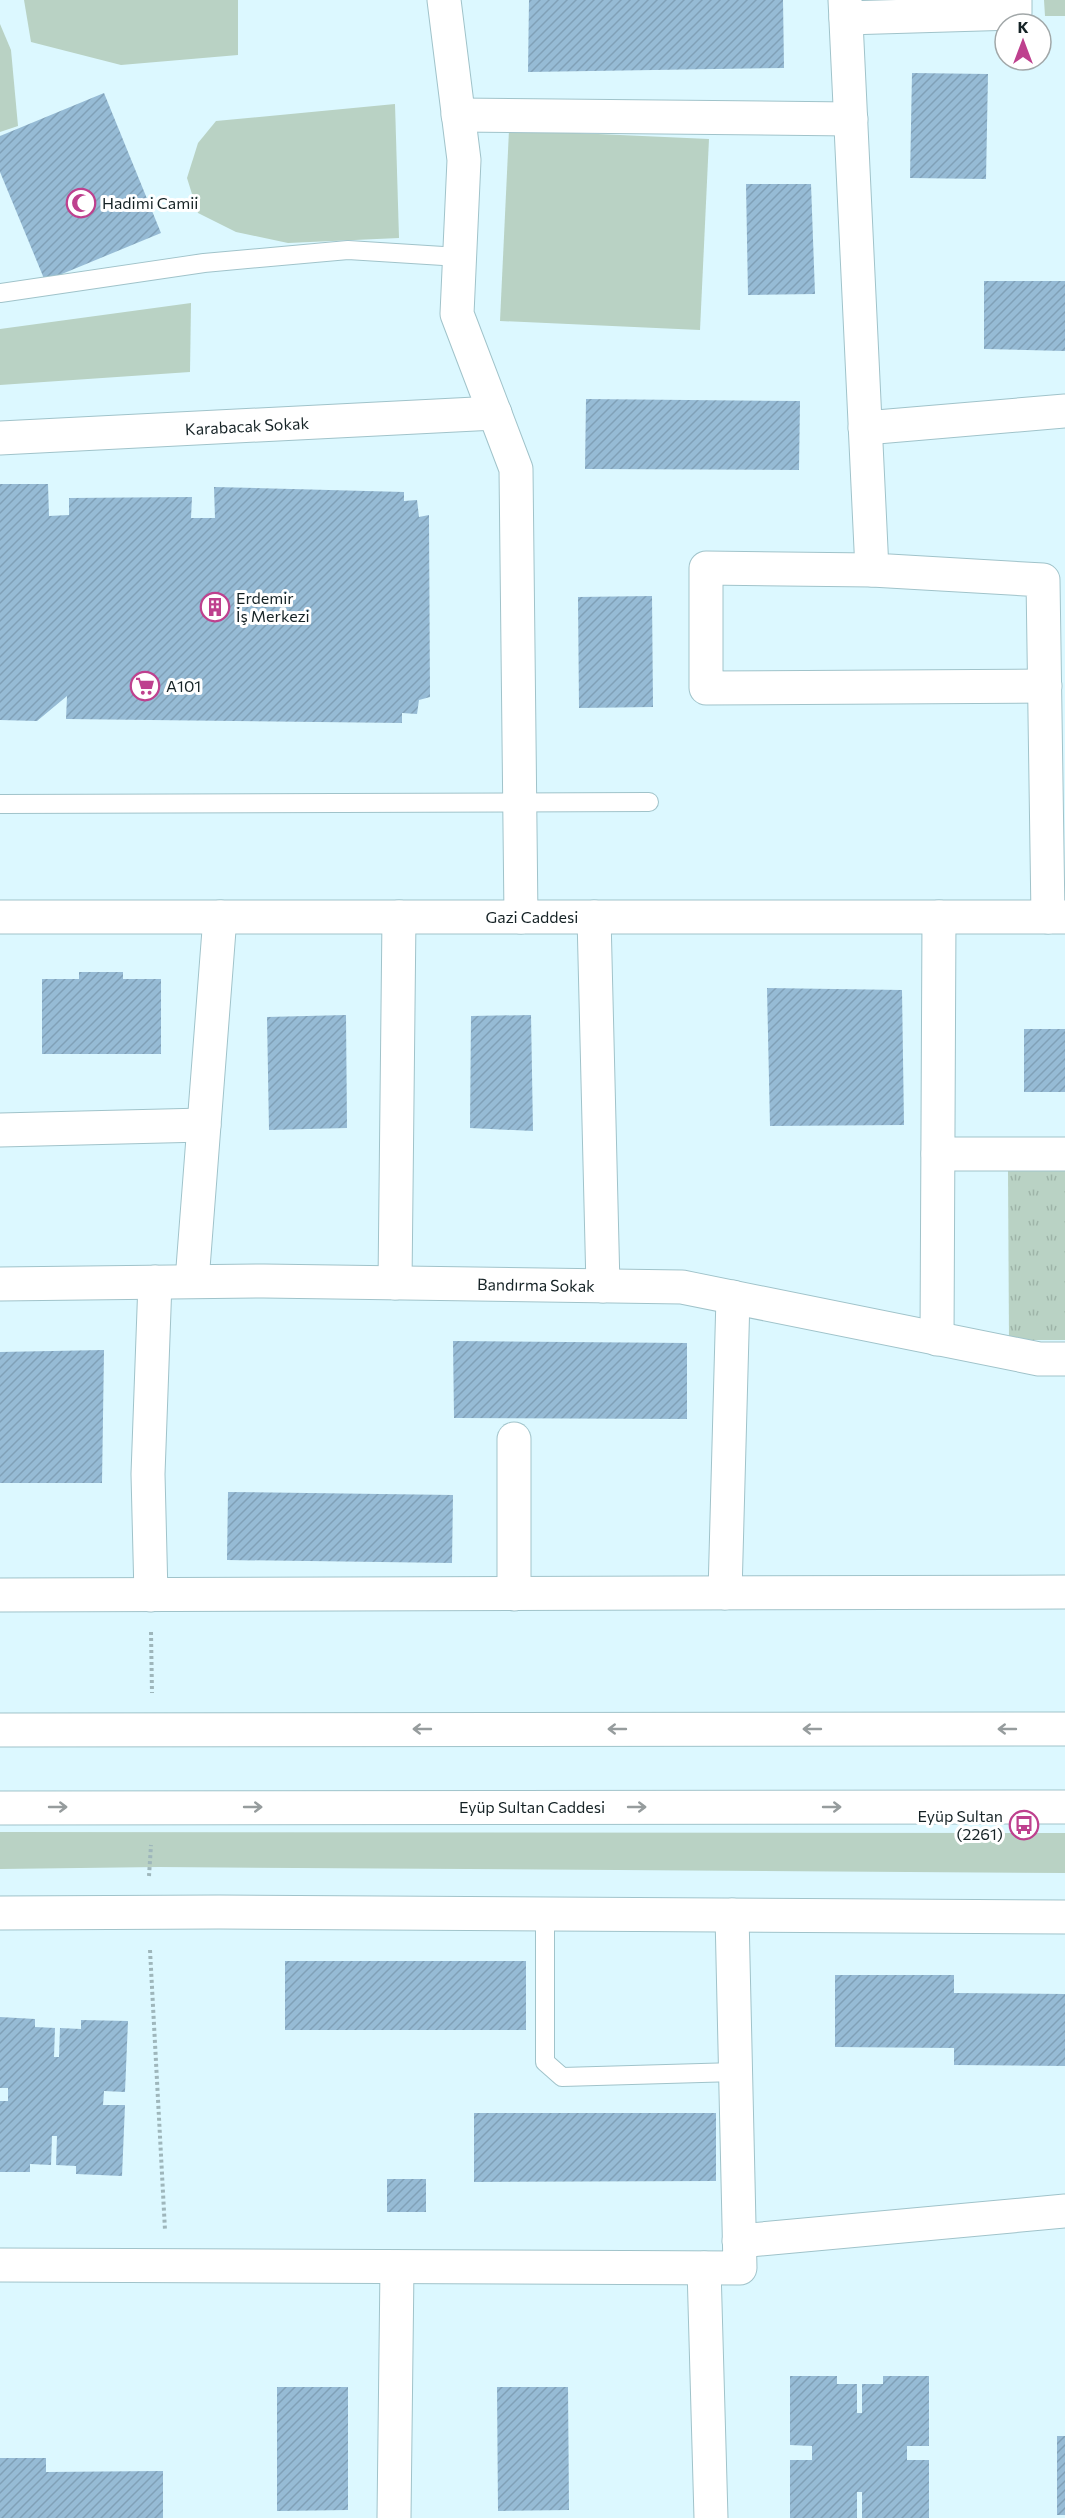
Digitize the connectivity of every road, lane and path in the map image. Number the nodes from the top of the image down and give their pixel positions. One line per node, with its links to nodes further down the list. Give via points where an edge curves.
1 (444, 0): 4 (street)
2 (1015, 0): 3 (street, via 1015,13)
3 (846, 9): 5 (street)
4 (458, 115): 5 (street); 6 (street, via 464,160)
5 (851, 119): 10 (street)
6 (459, 257): 7 (lane, via 348,250 204,262); 9 (street, via 457,314)
7 (0, 293)
8 (1065, 411): 10 (street)
9 (495, 413): 11 (street, Karabacak Sokak); 15 (street, via 516,469)
10 (865, 428): 12 (street)
11 (0, 438)
12 (872, 570): 13 (street); 14 (street, via 706,568 706,688)
13 (1054, 578): 14 (street)
14 (1045, 686): 24 (street)
15 (520, 801): 16 (lane); 17 (lane); 21 (street)
16 (649, 802)
17 (0, 804)
18 (0, 917): 19 (street, Gazi Caddesi)
19 (220, 917): 20 (street, Gazi Caddesi); 25 (street)
20 (399, 917): 21 (street, Gazi Caddesi); 31 (street)
21 (521, 917): 22 (street, Gazi Caddesi)
22 (594, 917): 23 (street, Gazi Caddesi); 33 (street)
23 (939, 917): 24 (street, Gazi Caddesi); 27 (street)
24 (1057, 917)
25 (204, 1125): 26 (street); 29 (street)
26 (0, 1130)
27 (938, 1154): 28 (street); 35 (street)
28 (1065, 1154)
29 (192, 1281): 30 (street, Bandırma Sokak); 31 (street, Bandırma Sokak)
30 (155, 1282): 32 (street, Bandırma Sokak); 42 (street, via 148,1474)
31 (394, 1283): 33 (street, Bandırma Sokak)
32 (0, 1284)
33 (603, 1286): 34 (street, Bandırma Sokak, via 682,1287)
34 (733, 1297): 35 (street, Bandırma Sokak); 39 (street)
35 (937, 1339): 36 (street, Bandırma Sokak, via 1040,1359)
36 (1065, 1359)
37 (514, 1439): 40 (street)
38 (1065, 1592): 39 (street)
39 (725, 1593): 40 (street)
40 (514, 1594): 42 (street)
41 (0, 1595): 42 (street)
42 (151, 1595)
43 (1065, 1729): 44 (street, one-way to 44)
44 (0, 1730)
45 (1065, 1807): 46 (street, Eyüp Sultan Caddesi, one-way to 45)
46 (0, 1808)
47 (148, 1912): 48 (street); 49 (street); 56 (path)
48 (0, 1913)
49 (545, 1914): 50 (street); 52 (lane, via 545,2062 562,2077)
50 (732, 1915): 51 (street); 52 (street)
51 (1065, 1917)
52 (736, 2072): 54 (street)
53 (1065, 2211): 54 (street)
54 (740, 2241): 58 (street, via 740,2268)
55 (0, 2265): 56 (street)
56 (167, 2266): 57 (street)
57 (397, 2267): 58 (street); 59 (street)
58 (704, 2268): 60 (street)
59 (394, 2518)
60 (711, 2518)

